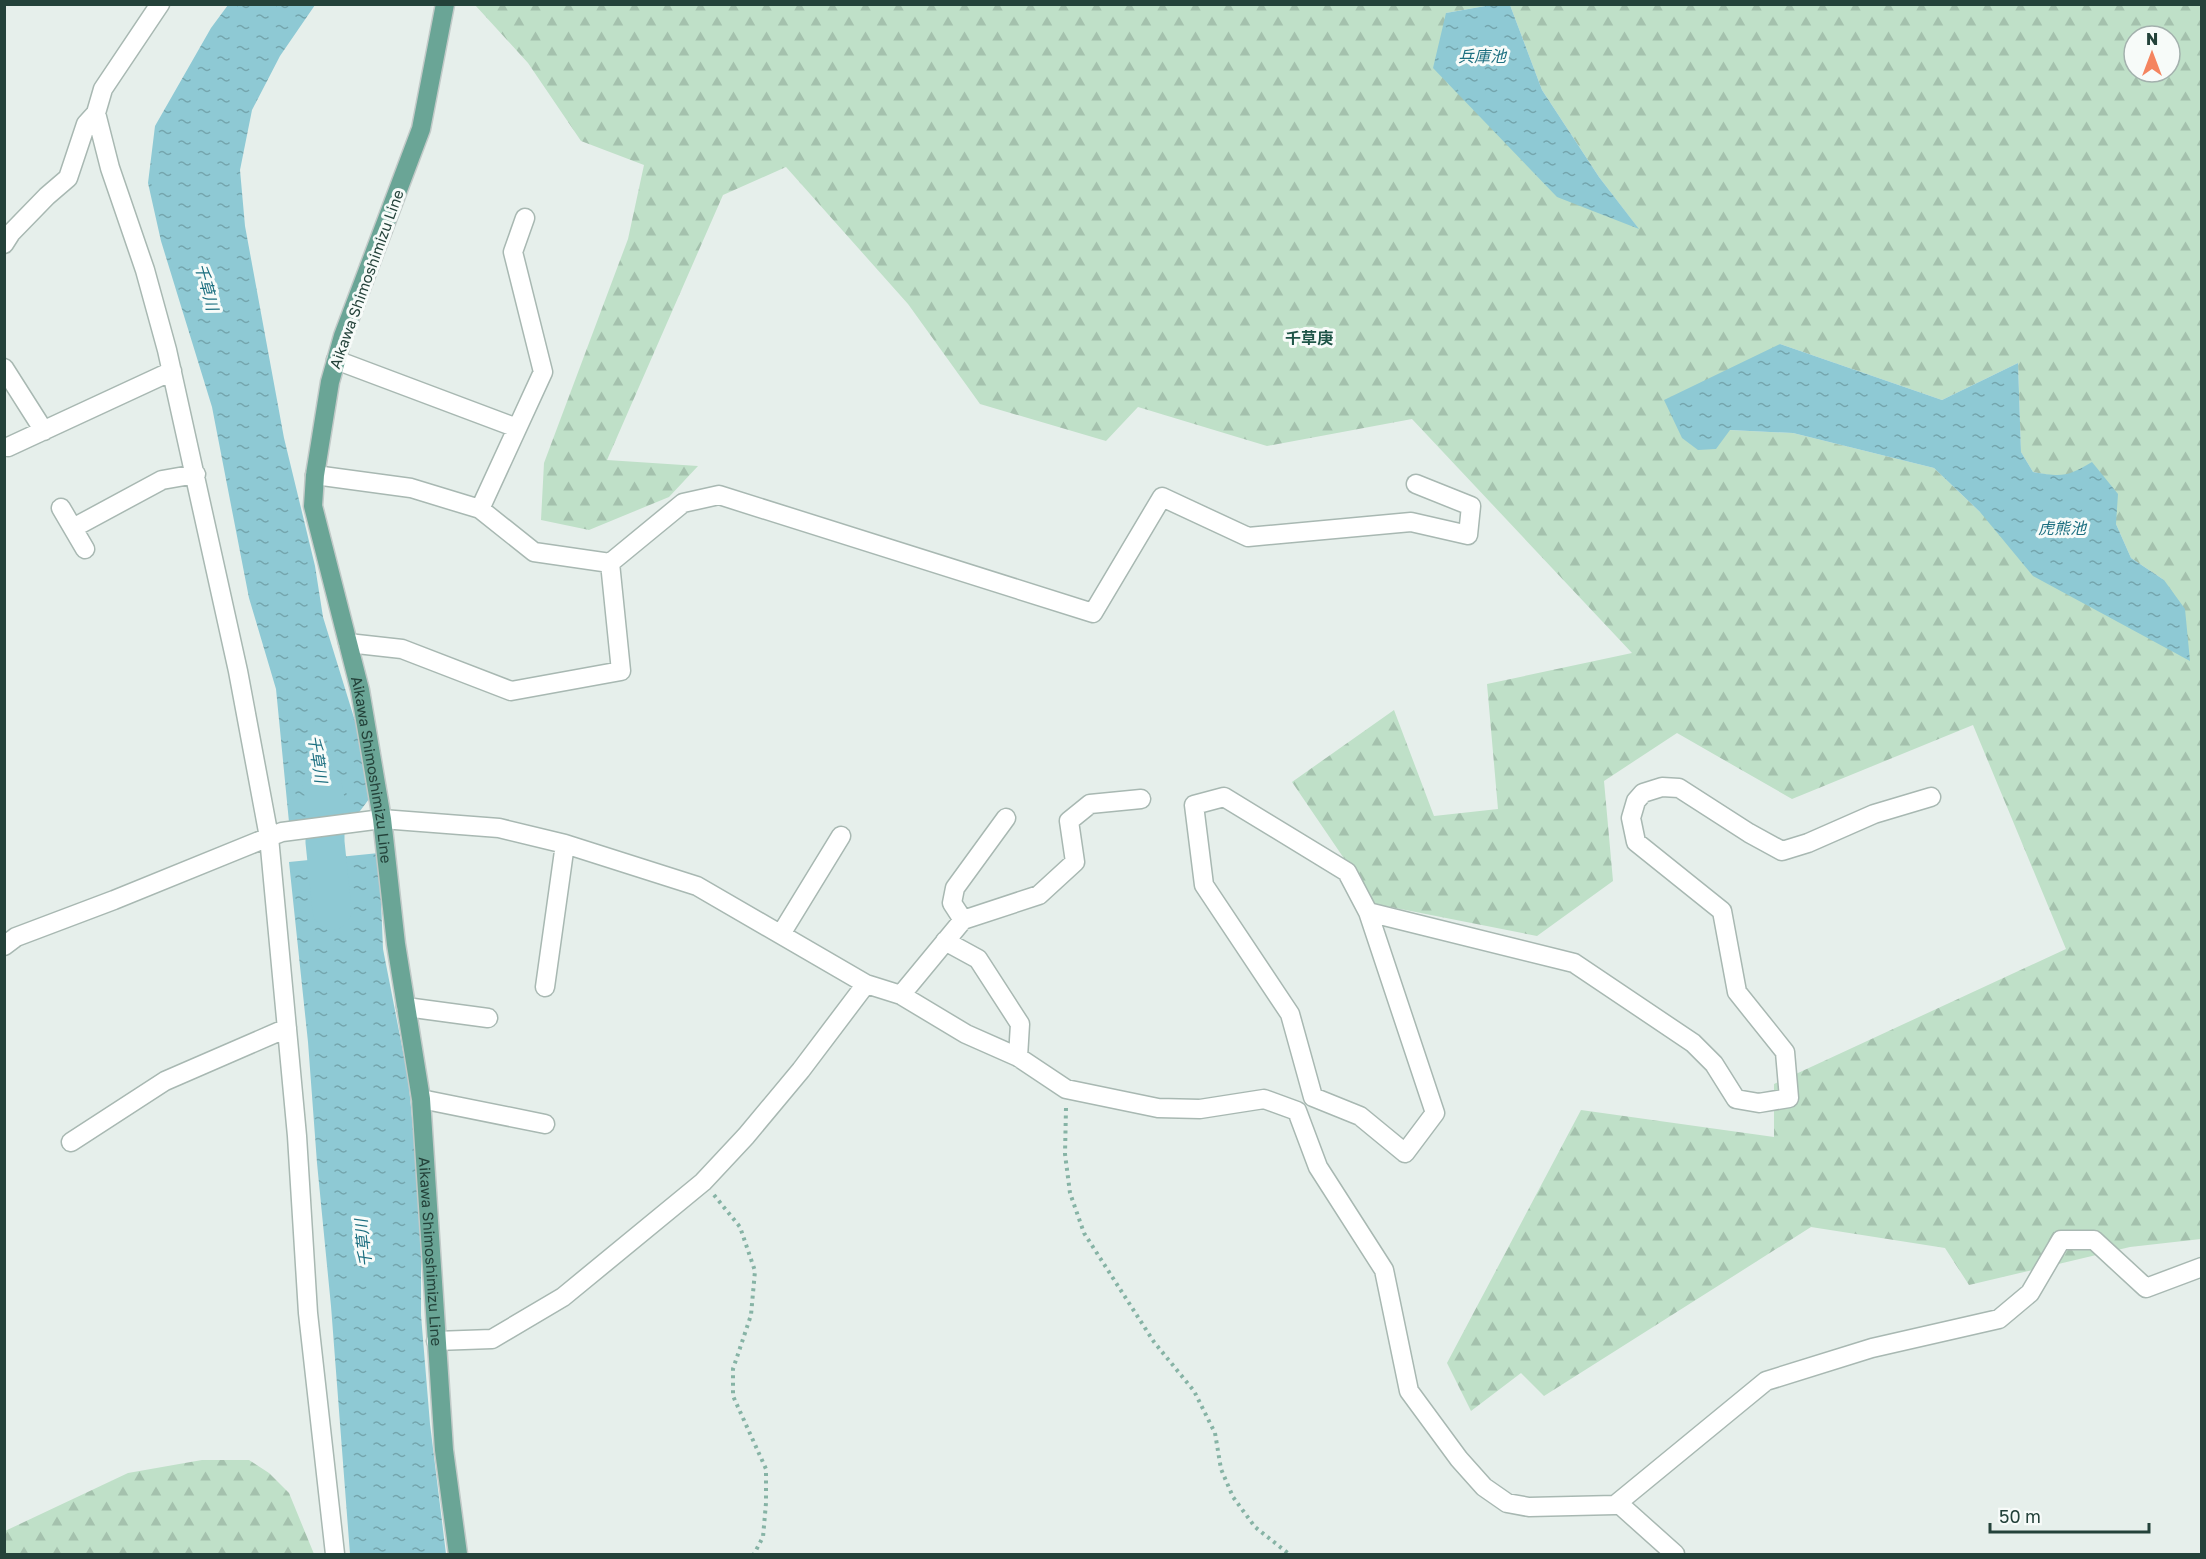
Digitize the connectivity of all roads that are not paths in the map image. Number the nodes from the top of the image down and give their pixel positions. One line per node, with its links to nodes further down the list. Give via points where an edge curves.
1 (160, 4): 3 (street, via 103,89)
2 (445, 4): 6 (main road, Aikawa Shimoshimizu Line, via 422,129)
3 (96, 114): 5 (street, via 86,124 68,178); 8 (street)
4 (525, 218): 9 (street, via 513,252 543,372)
5 (4, 244)
6 (336, 360): 9 (street); 13 (main road, Aikawa Shimoshimizu Line)
7 (4, 368): 10 (street)
8 (172, 371): 10 (street); 12 (street)
9 (517, 428): 16 (street)
10 (44, 430): 11 (street)
11 (8, 447)
12 (196, 474): 17 (street, via 162,480); 25 (street)
13 (315, 474): 16 (street, via 411,488); 20 (main road, Aikawa Shimoshimizu Line, via 313,506)
14 (1416, 484): 19 (street, via 1471,506 1468,535 1411,522 1248,537 1161,497 1093,613 719,495 683,503)
15 (61, 508): 17 (street)
16 (480, 508): 19 (street, via 534,552)
17 (73, 528): 18 (street)
18 (85, 549)
19 (610, 563): 20 (street, via 621,671 511,691 402,649)
20 (348, 643): 24 (main road, Aikawa Shimoshimizu Line, via 360,690)
21 (1931, 796): 28 (street, via 1782,851 1679,788 1662,787 1643,793 1636,801 1632,818 1636,842 1722,911 1737,992 1785,1052 1789,1098 1759,1103 1736,1100 1714,1064 1693,1043 1574,963)
22 (1141, 799): 29 (street, via 1089,804 1069,821 1074,862 1039,895)
23 (1006, 818): 29 (street, via 956,888 952,903)
24 (376, 819): 25 (street); 27 (street, via 499,828); 36 (main road, Aikawa Shimoshimizu Line)
25 (276, 834): 32 (street, via 16,937); 38 (street)
26 (842, 836): 30 (street)
27 (566, 844): 30 (street, via 697,886); 34 (street)
28 (1368, 912): 40 (street, via 1435,1113 1405,1153 1360,1116); 40 (street, via 1347,872 1224,797 1194,805 1204,885 1290,1014)
29 (963, 920): 31 (street)
30 (781, 934): 33 (street)
31 (945, 941): 35 (street); 39 (street, via 978,959 1020,1024)
32 (4, 946)
33 (866, 984): 35 (street); 46 (street, via 801,1070 703,1182 563,1298 492,1339)
34 (545, 987)
35 (900, 995): 39 (street, via 966,1034)
36 (406, 1007): 37 (street); 41 (main road, Aikawa Shimoshimizu Line)
37 (488, 1018)
38 (287, 1028): 44 (street, via 165,1081); 48 (street, via 308,1313)
39 (1018, 1057): 42 (street, via 1066,1089 1158,1108 1200,1109 1264,1099)
40 (1313, 1097): 42 (street)
41 (421, 1099): 43 (street); 46 (main road, Aikawa Shimoshimizu Line)
42 (1297, 1111): 47 (street, via 1318,1167 1384,1269 1409,1391 1459,1459 1484,1487 1507,1503 1559,1507)
43 (545, 1124)
44 (71, 1142)
45 (2202, 1267): 47 (street, via 2146,1288 2094,1240 2061,1240 2030,1293 1999,1319 1872,1348 1766,1381)
46 (436, 1341): 49 (main road, Aikawa Shimoshimizu Line, via 444,1450)
47 (1618, 1503): 50 (street)
48 (335, 1554)
49 (458, 1554)
50 (1675, 1554)

